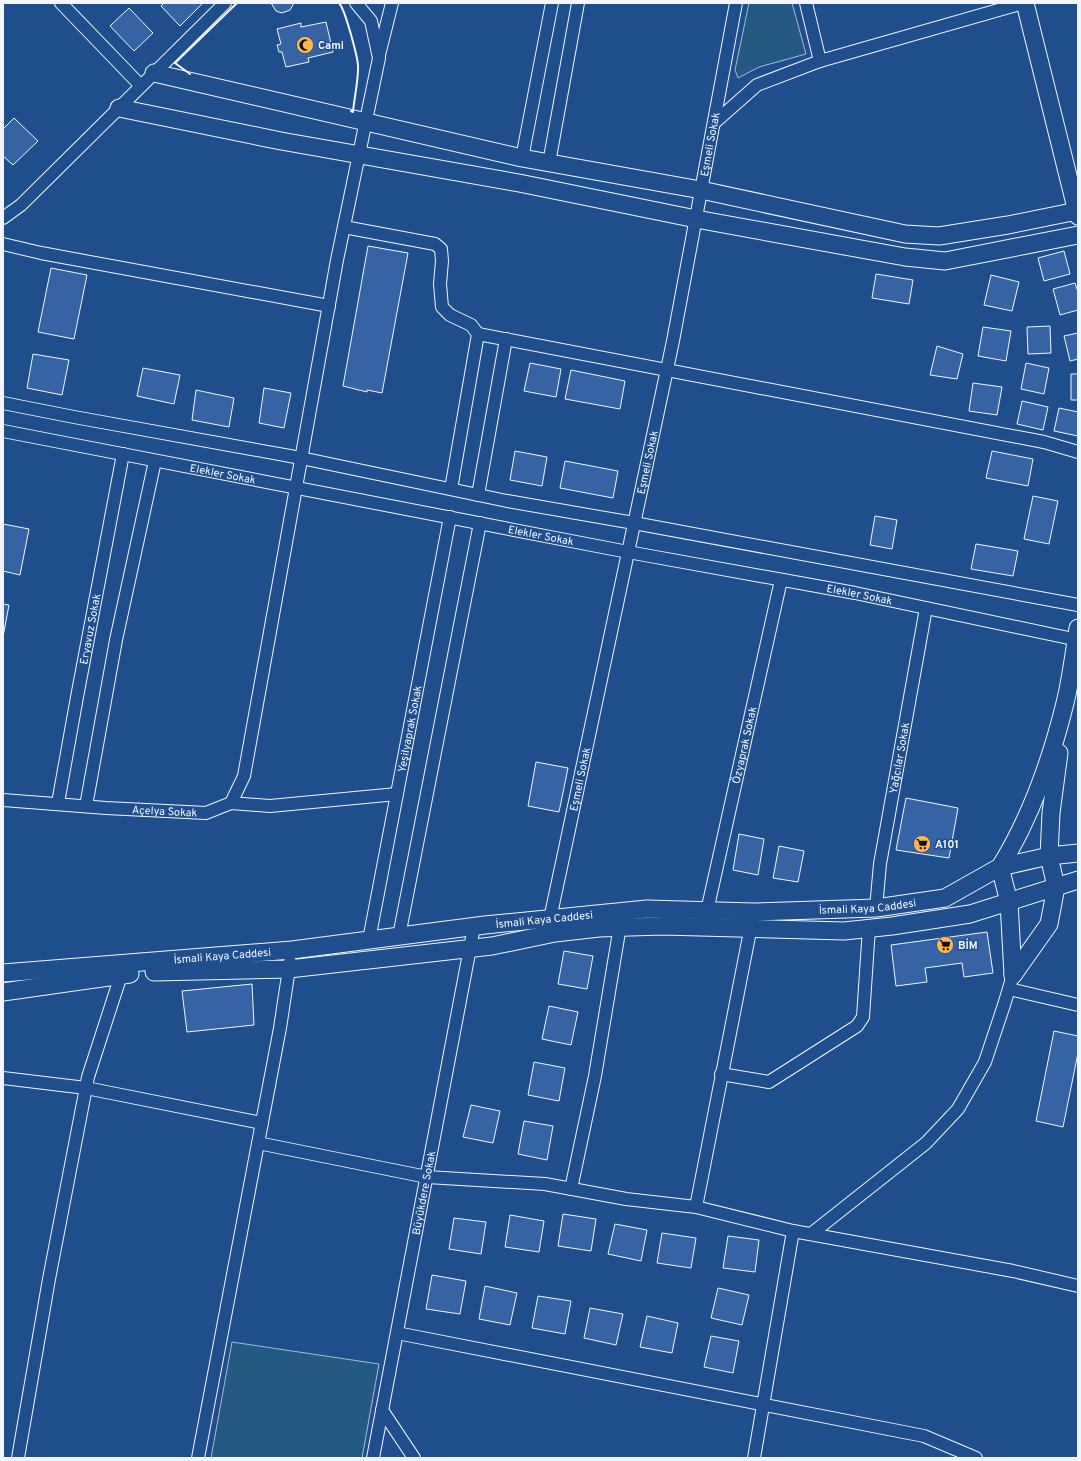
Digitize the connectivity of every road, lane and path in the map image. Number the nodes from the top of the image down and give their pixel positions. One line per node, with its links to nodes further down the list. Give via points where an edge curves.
1 (61, 3): 13 (street)
2 (225, 3): 12 (street)
3 (356, 3): 10 (street, via 370,21)
4 (392, 3): 10 (street)
5 (552, 3): 18 (street)
6 (578, 3): 19 (street)
7 (736, 3): 16 (street, Eşmeli Sokak)
8 (806, 3): 11 (street)
9 (1024, 3): 11 (street); 21 (street)
10 (379, 58): 15 (street)
11 (820, 61): 16 (street, via 757,85)
12 (154, 73): 13 (street); 15 (street)
13 (141, 86): 14 (street)
14 (119, 108): 17 (street); 22 (street, via 21,205)
15 (365, 122): 17 (street); 18 (street)
16 (714, 123): 20 (street, Eşmeli Sokak)
17 (359, 155): 23 (street, via 519,183); 24 (street)
18 (522, 158): 19 (street)
19 (549, 163): 20 (street)
20 (701, 190): 21 (street, via 890,231 939,236 1008,225); 23 (street, Eşmeli Sokak)
21 (1077, 207)
22 (3, 218)
23 (696, 219): 25 (street, via 905,257 945,260); 30 (street, Eşmeli Sokak)
24 (344, 227): 27 (street); 28 (street, via 435,244 441,250 442,307 471,325)
25 (1078, 235)
26 (3, 244): 27 (street)
27 (329, 306): 35 (street)
28 (478, 334): 29 (street); 38 (street)
29 (506, 339): 30 (street); 39 (street)
30 (667, 369): 33 (street, via 1044,442); 42 (street, Eşmeli Sokak)
31 (3, 403): 35 (street)
32 (3, 431): 34 (street, Elekler Sokak)
33 (1078, 452)
34 (123, 454): 36 (street, Elekler Sokak); 51 (street, Eryavuz Sokak)
35 (301, 458): 37 (street); 38 (street)
36 (155, 460): 37 (street, Elekler Sokak); 53 (street, via 116,640)
37 (296, 488): 40 (street, Elekler Sokak); 52 (street, via 244,776)
38 (451, 489): 39 (street)
39 (478, 494): 42 (street)
40 (450, 517): 41 (street, Elekler Sokak); 49 (street, Yeşilyaprak Sokak)
41 (480, 523): 43 (street, Elekler Sokak); 68 (street)
42 (634, 523): 43 (street, Eşmeli Sokak); 45 (street)
43 (628, 552): 44 (street, Elekler Sokak); 63 (street, Eşmeli Sokak)
44 (780, 580): 46 (street, Elekler Sokak); 61 (street, Özyaprak Sokak)
45 (1078, 605)
46 (926, 608): 47 (street, Elekler Sokak); 60 (street, Yağcılar Sokak, via 880,864)
47 (1077, 636): 48 (street)
48 (1065, 703): 55 (street, via 1051,813); 56 (street, via 1041,784 1015,843)
49 (397, 794): 52 (street, Açelya Sokak, via 270,806); 69 (street, Yeşilyaprak Sokak)
50 (3, 800): 51 (street, Açelya Sokak)
51 (58, 803): 53 (street, Açelya Sokak)
52 (231, 803): 53 (street, Açelya Sokak, via 206,813)
53 (86, 806)
54 (1078, 853): 55 (street, İsmali Kaya Caddesi)
55 (1049, 856): 56 (street, İsmali Kaya Caddesi); 58 (street)
56 (1000, 867): 59 (street); 60 (street, İsmali Kaya Caddesi, via 945,898)
57 (1078, 880): 58 (street)
58 (1056, 888): 59 (street); 75 (street, via 1049,924)
59 (1009, 902): 66 (street, via 970,914); 75 (street)
60 (876, 908): 62 (street, İsmali Kaya Caddesi)
61 (707, 911): 62 (street, İsmali Kaya Caddesi); 64 (street, İsmali Kaya Caddesi, via 647,909)
62 (754, 912): 67 (street)
63 (550, 919): 64 (street, İsmali Kaya Caddesi); 65 (street, İsmali Kaya Caddesi)
64 (622, 919): 67 (street, via 663,926); 70 (street, via 492,946); 84 (street, via 595,1076)
65 (474, 927): 68 (street, İsmali Kaya Caddesi); 70 (street, Büyükdere Sokak)
66 (869, 928): 67 (street, via 844,931); 78 (street, via 863,1017 857,1026 769,1082)
67 (750, 929): 78 (street)
68 (399, 936): 69 (street, İsmali Kaya Caddesi)
69 (369, 940): 71 (street, İsmali Kaya Caddesi)
70 (470, 948): 73 (street); 83 (street, Büyükdere Sokak)
71 (292, 950): 72 (street, İsmali Kaya Caddesi); 73 (street)
72 (123, 969): 73 (street, via 147,972); 74 (street, İsmali Kaya Caddesi); 76 (street); 80 (street)
73 (289, 969): 81 (street)
74 (3, 973)
75 (1011, 982): 77 (street); 87 (street, via 985,1062 958,1109 926,1143)
76 (3, 992)
77 (1078, 1005)
78 (721, 1074): 85 (street)
79 (3, 1078): 80 (street)
80 (86, 1088): 81 (street); 92 (street, via 50,1272)
81 (262, 1123): 82 (street)
82 (258, 1143): 83 (street); 93 (street)
83 (427, 1177): 84 (street, via 545,1184); 89 (street, Büyükdere Sokak)
84 (571, 1189): 85 (street, via 626,1199)
85 (696, 1207): 86 (street)
86 (793, 1231): 87 (street); 90 (street)
87 (811, 1234): 88 (street, via 1013,1271)
88 (1078, 1286)
89 (397, 1333): 90 (street); 91 (street, Büyükdere Sokak)
90 (764, 1405): 96 (street); 97 (street, via 924,1436)
91 (382, 1410): 94 (street, Büyükdere Sokak); 95 (street)
92 (18, 1458)
93 (198, 1458)
94 (373, 1458)
95 (414, 1458)
96 (754, 1458)
97 (976, 1458)

